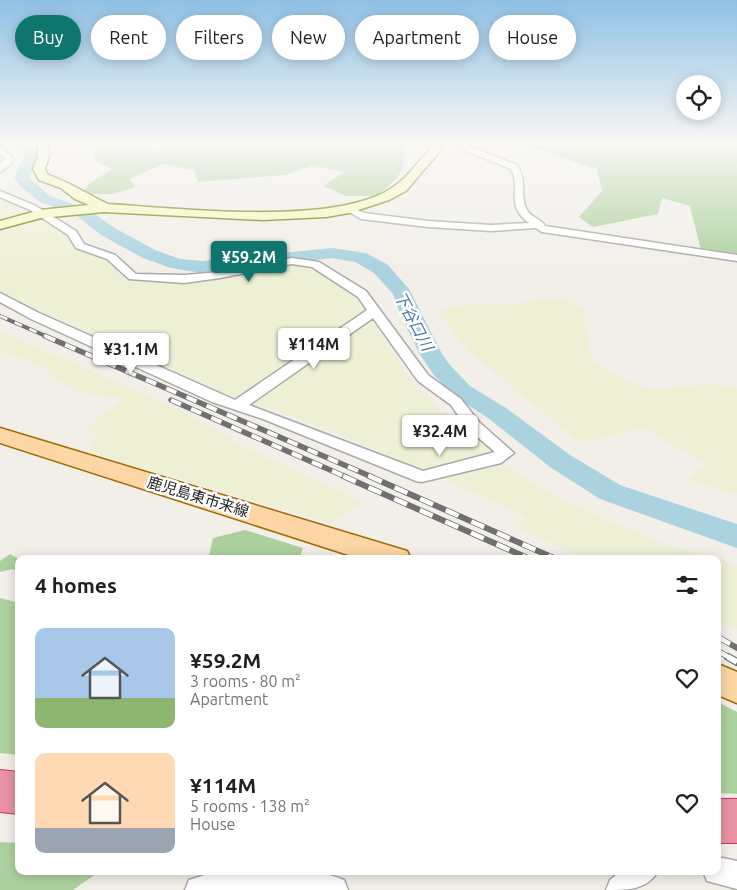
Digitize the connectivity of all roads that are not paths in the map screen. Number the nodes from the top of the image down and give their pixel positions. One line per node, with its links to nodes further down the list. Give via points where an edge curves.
1 (64, 185): 5 (street)
2 (404, 185): 6 (street, via 384,197)
3 (520, 185): 9 (street, via 520,206 524,214)
4 (0, 194): 7 (street)
5 (105, 208): 6 (street, via 263,216); 7 (street)
6 (349, 209): 9 (street, via 361,216 428,224 491,228)
7 (40, 214): 8 (street); 12 (street, via 72,233 80,246 111,258 133,276 197,278 304,261 362,294)
8 (0, 225)
9 (540, 225): 10 (street, via 542,229)
10 (737, 258)
11 (0, 297): 13 (street)
12 (374, 311): 13 (street); 13 (street, via 423,378 456,402 472,425 506,453 495,459 422,477)
13 (238, 406)
14 (0, 435): 15 (main road, 鹿児島東市来線)
15 (383, 555)
16 (721, 680): 17 (main road)
17 (737, 688)
18 (0, 790): 19 (highway)
19 (15, 792)
20 (0, 798): 21 (highway)
21 (15, 799)
22 (0, 803): 23 (highway)
23 (15, 803)
24 (721, 821): 25 (highway)
25 (737, 821)
26 (721, 872): 28 (street)
27 (639, 875): 31 (street)
28 (737, 875)
29 (199, 890): 30 (street, via 226,883 266,880)
30 (334, 890)
31 (620, 890)

